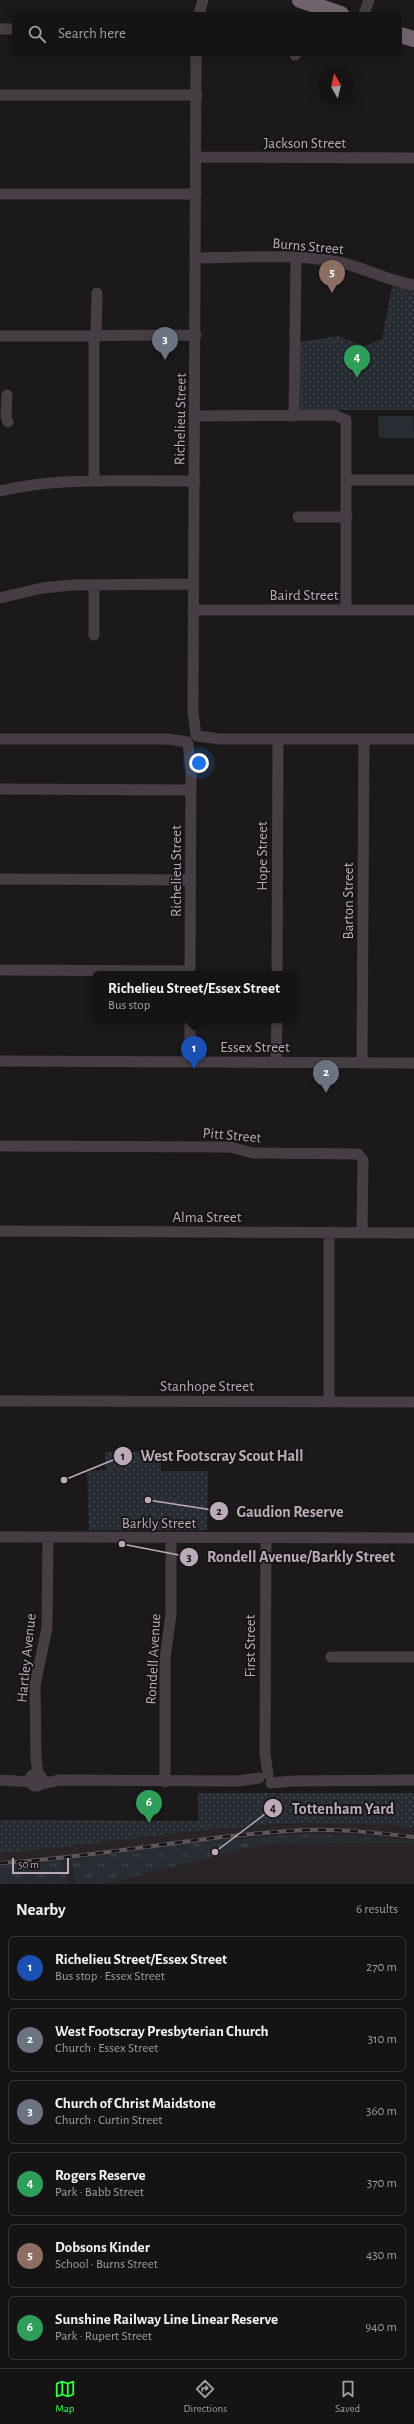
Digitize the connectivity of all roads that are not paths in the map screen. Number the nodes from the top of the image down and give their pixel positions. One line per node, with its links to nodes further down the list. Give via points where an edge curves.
1 (203, 0): 4 (street)
2 (369, 0): 6 (street)
3 (308, 6): 5 (highway)
4 (200, 12)
5 (333, 12)
6 (365, 12)
7 (0, 29): 8 (street)
8 (12, 29)
9 (402, 35): 10 (highway)
10 (414, 39)
11 (196, 56): 13 (street, Richelieu Street)
12 (0, 95): 13 (street)
13 (197, 95): 14 (street, Richelieu Street)
14 (196, 157): 15 (street, Jackson Street); 17 (street, Richelieu Street)
15 (414, 158)
16 (0, 194): 17 (street)
17 (196, 194): 18 (street, Richelieu Street)
18 (196, 258): 19 (street, Burns Street); 23 (street, Richelieu Street)
19 (296, 258): 20 (street, Burns Street, via 338,262); 27 (street)
20 (414, 285)
21 (97, 293): 22 (street)
22 (95, 335): 23 (street); 24 (street); 31 (street)
23 (196, 335): 26 (street, Richelieu Street)
24 (0, 336)
25 (6, 396): 28 (street)
26 (195, 416): 27 (street); 32 (street, Richelieu Street)
27 (294, 416): 29 (street, via 334,415 344,418 347,424)
28 (4, 418)
29 (347, 480): 30 (street); 35 (street)
30 (414, 480)
31 (94, 481): 32 (street); 33 (street, via 47,483)
32 (194, 481): 36 (street, Richelieu Street)
33 (0, 491)
34 (298, 517): 35 (street)
35 (347, 517): 40 (street)
36 (193, 584): 37 (street); 39 (street, Richelieu Street)
37 (94, 585): 38 (street, via 49,587); 42 (street)
38 (0, 598)
39 (193, 610): 40 (street, Baird Street); 44 (street, Richelieu Street)
40 (346, 610): 41 (street, Baird Street)
41 (414, 610)
42 (94, 635)
43 (0, 739): 44 (street)
44 (192, 739): 45 (street); 49 (street, Richelieu Street)
45 (278, 739): 46 (street); 55 (street, Hope Street)
46 (364, 739): 47 (street); 61 (street, Barton Street)
47 (414, 739)
48 (0, 789): 49 (street)
49 (191, 790): 51 (street, Richelieu Street)
50 (0, 879): 51 (street)
51 (191, 880): 54 (street, Richelieu Street)
52 (0, 970): 53 (street)
53 (95, 971)
54 (190, 971)
55 (277, 971)
56 (190, 1023): 59 (street)
57 (277, 1023): 60 (street)
58 (0, 1061): 59 (street, Essex Street)
59 (190, 1062): 60 (street, Essex Street)
60 (276, 1062): 61 (street, Essex Street)
61 (362, 1062): 62 (street, Essex Street)
62 (414, 1063)
63 (0, 1146): 66 (street, Pitt Street, via 230,1147 253,1153 358,1154 363,1160)
64 (0, 1231): 65 (street, Alma Street)
65 (329, 1232): 66 (street, Alma Street); 69 (street)
66 (362, 1232): 67 (street, Alma Street)
67 (414, 1233)
68 (0, 1401): 69 (street, Stanhope Street)
69 (329, 1402): 70 (street, Stanhope Street)
70 (414, 1402)
71 (0, 1537): 72 (street, Barkly Street)
72 (48, 1538): 73 (street, Barkly Street); 78 (street, Hartley Avenue, via 47,1628 36,1685)
73 (171, 1538): 74 (street, Barkly Street); 82 (street, Rondell Avenue, via 171,1614 166,1659)
74 (266, 1538): 75 (street, Barkly Street); 79 (street, First Street)
75 (414, 1538)
76 (331, 1657): 77 (street)
77 (414, 1657)
78 (35, 1778): 80 (street); 82 (street)
79 (265, 1778): 81 (street, via 293,1781); 82 (street)
80 (0, 1780)
81 (414, 1780)
82 (165, 1782)

